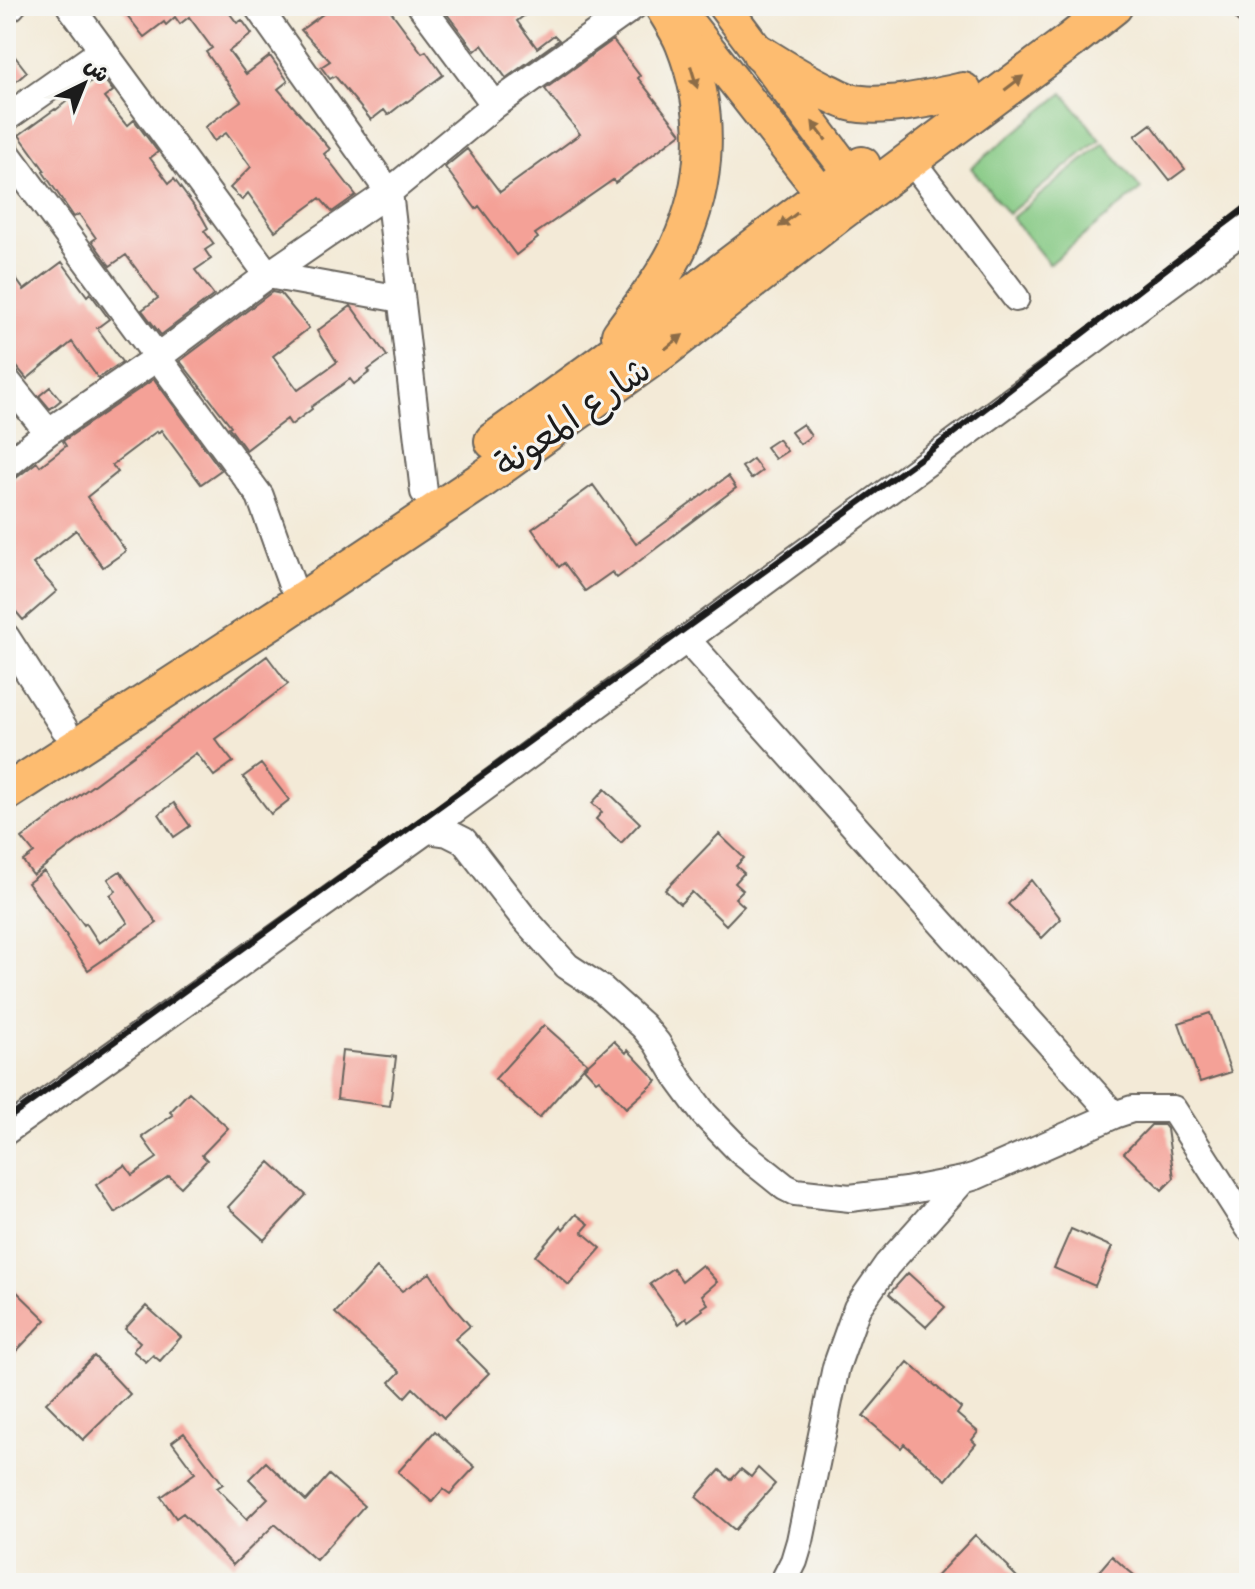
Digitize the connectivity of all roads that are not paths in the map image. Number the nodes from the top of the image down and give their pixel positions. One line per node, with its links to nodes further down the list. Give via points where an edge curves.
1 (12, 6): 11 (street)
2 (70, 6): 12 (street)
3 (257, 6): 19 (street)
4 (421, 6): 15 (street)
5 (634, 6): 15 (street)
6 (663, 6): 26 (highway, one-way to 26, via 684,44 699,96 704,149 697,200 677,249)
7 (675, 6): 20 (main road)
8 (724, 6): 13 (main road)
9 (1075, 6): 14 (highway, شارع المعونة)
10 (1114, 6): 18 (highway, شارع المعونة, one-way to 10)
11 (6, 11)
12 (103, 50): 16 (street); 22 (street)
13 (761, 54): 14 (highway, via 849,102 893,103); 20 (main road, one-way to 13)
14 (963, 91): 20 (highway, شارع المعونة)
15 (495, 105): 19 (street)
16 (6, 118)
17 (6, 152): 25 (street)
18 (911, 160): 20 (highway, شارع المعونة); 23 (street)
19 (389, 192): 22 (street); 24 (street)
20 (844, 194): 26 (highway, شارع المعونة, one-way to 26); 36 (highway, شارع المعونة, one-way to 20, via 479,482 665,349)
21 (1249, 226): 33 (street)
22 (268, 275): 24 (street); 25 (street)
23 (1016, 298)
24 (401, 299): 30 (street)
25 (158, 357): 28 (street); 31 (street, via 260,496)
26 (601, 363): 30 (highway, شارع المعونة)
27 (6, 380): 28 (street)
28 (48, 432): 29 (street)
29 (6, 466)
30 (424, 492): 31 (highway, شارع المعونة)
31 (291, 583): 34 (highway, شارع المعونة)
32 (6, 637): 34 (street)
33 (686, 639): 37 (street); 38 (street)
34 (64, 728): 35 (highway, شارع المعونة)
35 (6, 765)
36 (6, 793)
37 (427, 830): 39 (street); 40 (street, via 464,841 567,966 643,1026 704,1114 785,1187 850,1198)
38 (1114, 1115): 40 (street); 41 (street, via 1132,1109 1173,1109)
39 (6, 1131)
40 (963, 1180): 42 (street, via 887,1265 857,1308 836,1367 800,1541)
41 (1249, 1228)
42 (783, 1583)

